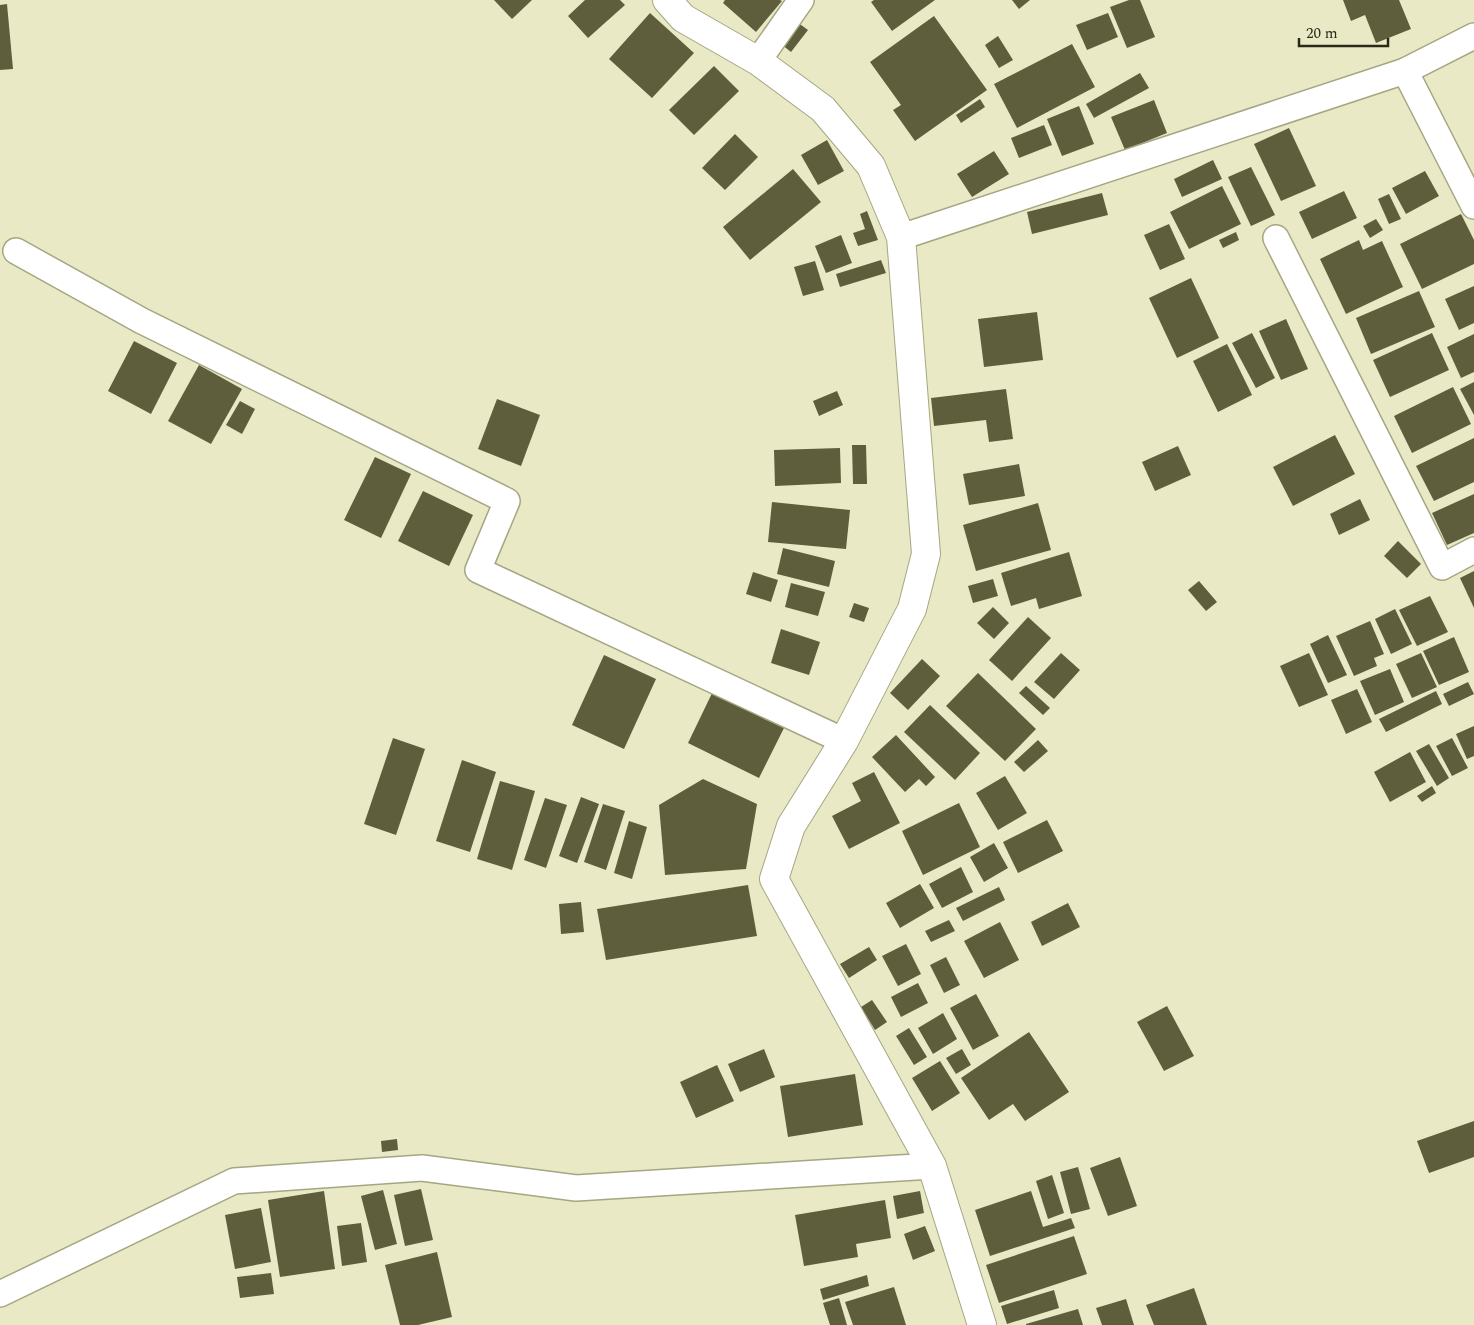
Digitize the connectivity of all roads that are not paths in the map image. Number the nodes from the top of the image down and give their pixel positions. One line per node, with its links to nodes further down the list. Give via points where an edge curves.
1 (667, 0): 4 (street, via 682,18)
2 (801, 0): 4 (street)
3 (1474, 36): 5 (street)
4 (758, 61): 7 (street, via 823,109 871,166)
5 (1405, 71): 6 (street); 7 (street)
6 (1474, 206)
7 (901, 236): 11 (street, via 926,554 912,608)
8 (1276, 238): 10 (street, via 1442,567)
9 (16, 251): 11 (street, via 142,321 507,501 478,570)
10 (1474, 550)
11 (844, 741): 12 (street, via 791,826 774,879)
12 (932, 1166): 13 (street, via 576,1188 422,1168 234,1182); 14 (street)
13 (0, 1294)
14 (982, 1325)

